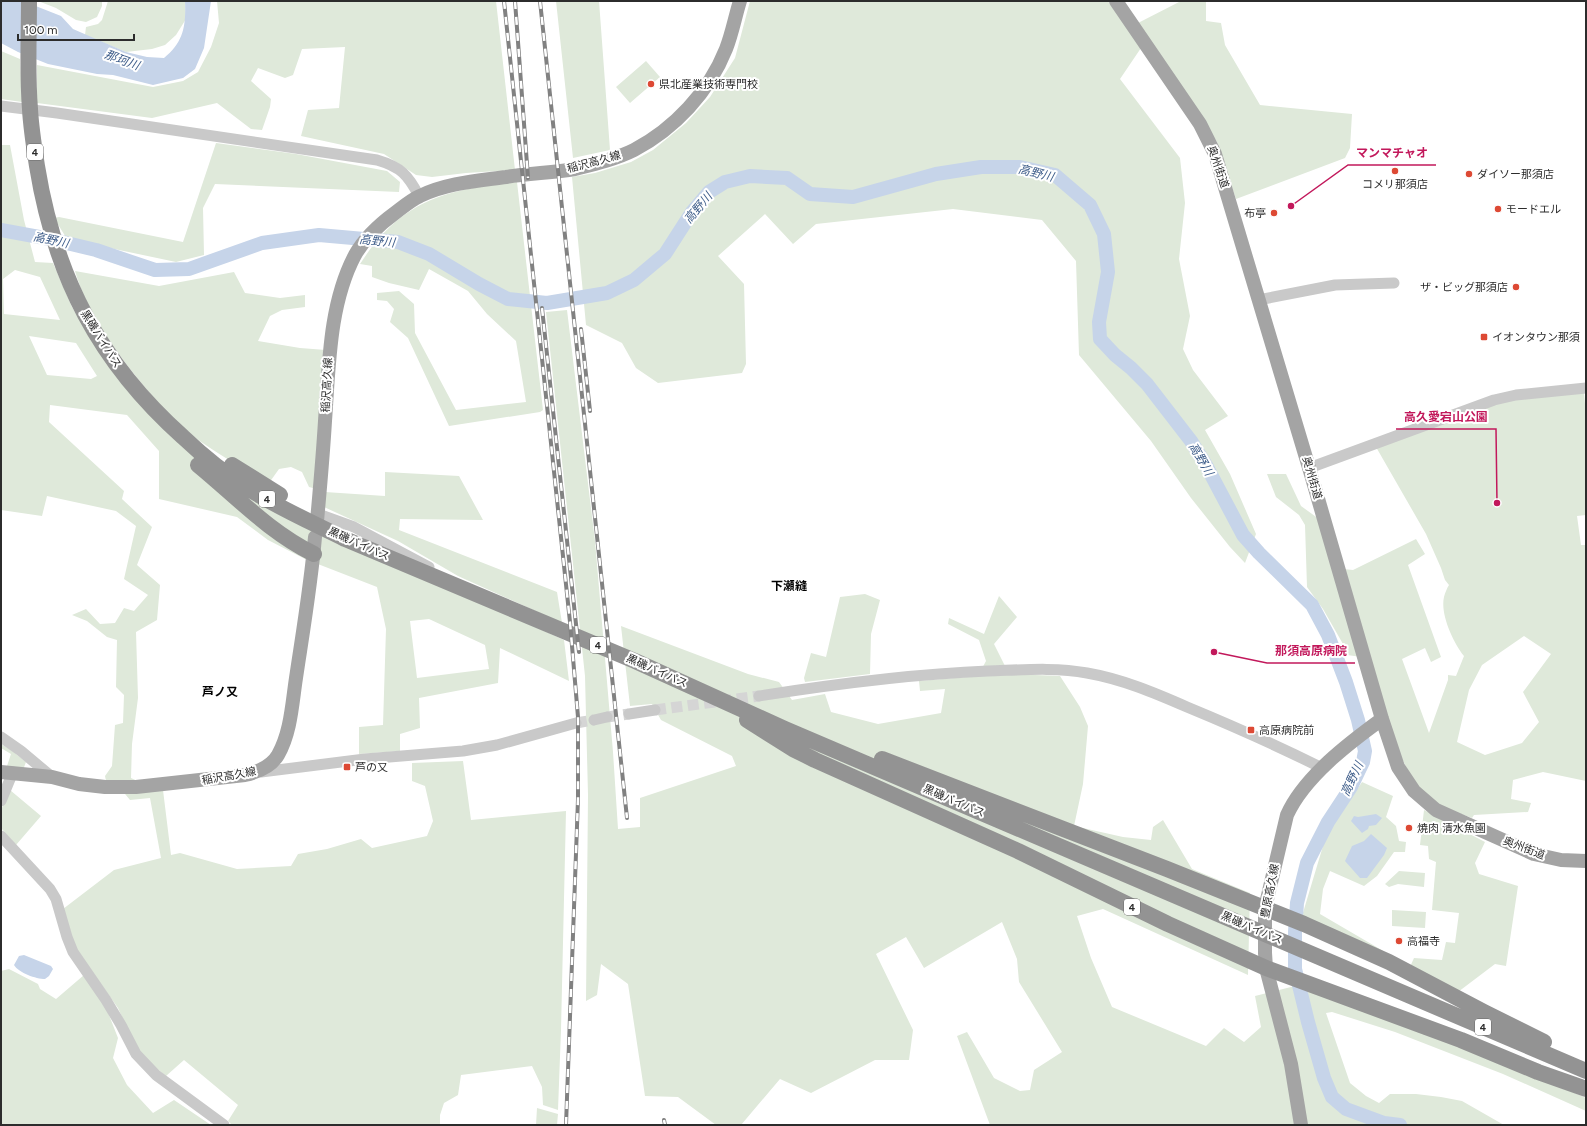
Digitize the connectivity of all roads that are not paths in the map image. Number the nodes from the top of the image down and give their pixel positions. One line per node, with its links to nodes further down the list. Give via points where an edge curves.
1 (29, 1): 5 (highway, 黒磯バイパス / 4)
2 (740, 1): 6 (main road, 稲沢高久線, via 726,49 708,83 668,128 651,140 614,158 581,167 465,182)
3 (1116, 1): 8 (main road, 奥州街道, via 1208,139 1222,173)
4 (1, 106): 5 (street)
5 (30, 110): 6 (street, via 377,160 398,168 409,178); 10 (highway, 黒磯バイパス / 4, via 41,190 60,262 77,300 101,342 127,379)
6 (419, 196): 12 (main road, 稲沢高久線, via 378,227 356,254 347,273 333,324 329,354)
7 (1394, 284): 8 (street, via 1335,285)
8 (1258, 300): 11 (main road, 奥州街道)
9 (1586, 388): 11 (street, via 1516,395 1494,400)
10 (159, 415): 12 (highway, 4, via 215,455); 14 (highway, 4, via 171,439 184,453 267,524 297,546); 15 (highway, 黒磯バイパス / 4, via 203,456 255,493 345,539)
11 (1309, 468): 23 (main road, 奥州街道)
12 (317, 517): 15 (street, via 354,527 390,545)
13 (315, 537): 14 (main road, 稲沢高久線)
14 (314, 554): 28 (main road, 稲沢高久線, via 287,732 277,756)
15 (461, 588): 16 (highway, 黒磯バイパス / 4)
16 (696, 688): 24 (highway, 黒磯バイパス / 4); 34 (highway, 4, via 766,733 815,760 1018,851 1168,924)
17 (759, 696): 26 (street, via 912,676 1020,670 1086,672 1163,697 1234,726)
18 (655, 710): 19 (street)
19 (628, 714)
20 (607, 717): 21 (street)
21 (594, 720)
22 (576, 723): 28 (street, via 482,748)
23 (1376, 723): 26 (main road, 豊原高久線); 32 (main road, 奥州街道, via 1401,772 1414,791 1431,807 1534,854 1561,860)
24 (785, 729): 33 (highway, 4, via 861,751); 36 (highway, 黒磯バイパス / 4)
25 (1, 737): 29 (street)
26 (1322, 768): 33 (main road, 豊原高久線, via 1300,792 1287,815)
27 (7, 772): 29 (main road, 稲沢高久線); 30 (street)
28 (258, 772): 29 (main road, 稲沢高久線, via 136,787 79,784)
29 (52, 777)
30 (1, 801)
31 (1, 836): 38 (street, via 50,889 56,899 73,952 110,1006 136,1054 156,1075)
32 (1586, 861)
33 (1265, 908): 34 (main road, 豊原高久線); 35 (highway, 4, via 1389,962)
34 (1266, 968): 37 (highway, 4); 39 (main road, 豊原高久線, via 1291,1064)
35 (1586, 1062)
36 (1586, 1071)
37 (1586, 1089)
38 (224, 1125)
39 (1301, 1125)

